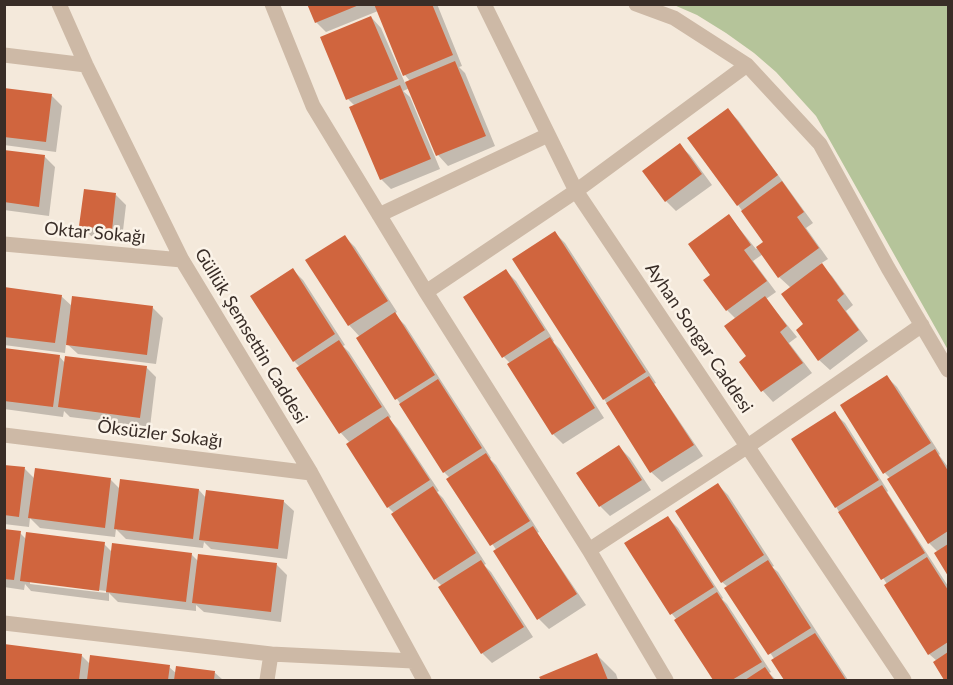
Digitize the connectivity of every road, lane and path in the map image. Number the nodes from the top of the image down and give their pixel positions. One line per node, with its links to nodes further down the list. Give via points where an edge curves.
1 (59, 4): 6 (street, Güllük Şemsettin Caddesi)
2 (272, 4): 10 (street, via 313,106)
3 (484, 4): 8 (street, Ayhan Songar Caddesi)
4 (636, 4): 7 (street, via 674,18)
5 (4, 55): 6 (street)
6 (86, 65): 12 (street, Güllük Şemsettin Caddesi)
7 (747, 65): 9 (street); 14 (street, via 820,144)
8 (549, 135): 9 (street, Ayhan Songar Caddesi); 10 (street)
9 (576, 191): 13 (street); 17 (street, Ayhan Songar Caddesi)
10 (379, 215): 13 (street)
11 (4, 244): 12 (street, Oktar Sokağı)
12 (182, 261): 18 (street, Güllük Şemsettin Caddesi)
13 (426, 292): 19 (street)
14 (922, 326): 15 (street); 17 (street)
15 (948, 370)
16 (4, 435): 18 (street, Öksüzler Sokağı)
17 (748, 446): 19 (street); 26 (street, Ayhan Songar Caddesi)
18 (311, 473): 22 (street, Güllük Şemsettin Caddesi)
19 (589, 550): 25 (street)
20 (4, 623): 21 (street)
21 (271, 654): 22 (street); 23 (street)
22 (413, 661): 24 (street, Güllük Şemsettin Caddesi)
23 (267, 681)
24 (424, 681)
25 (666, 681)
26 (904, 681)

